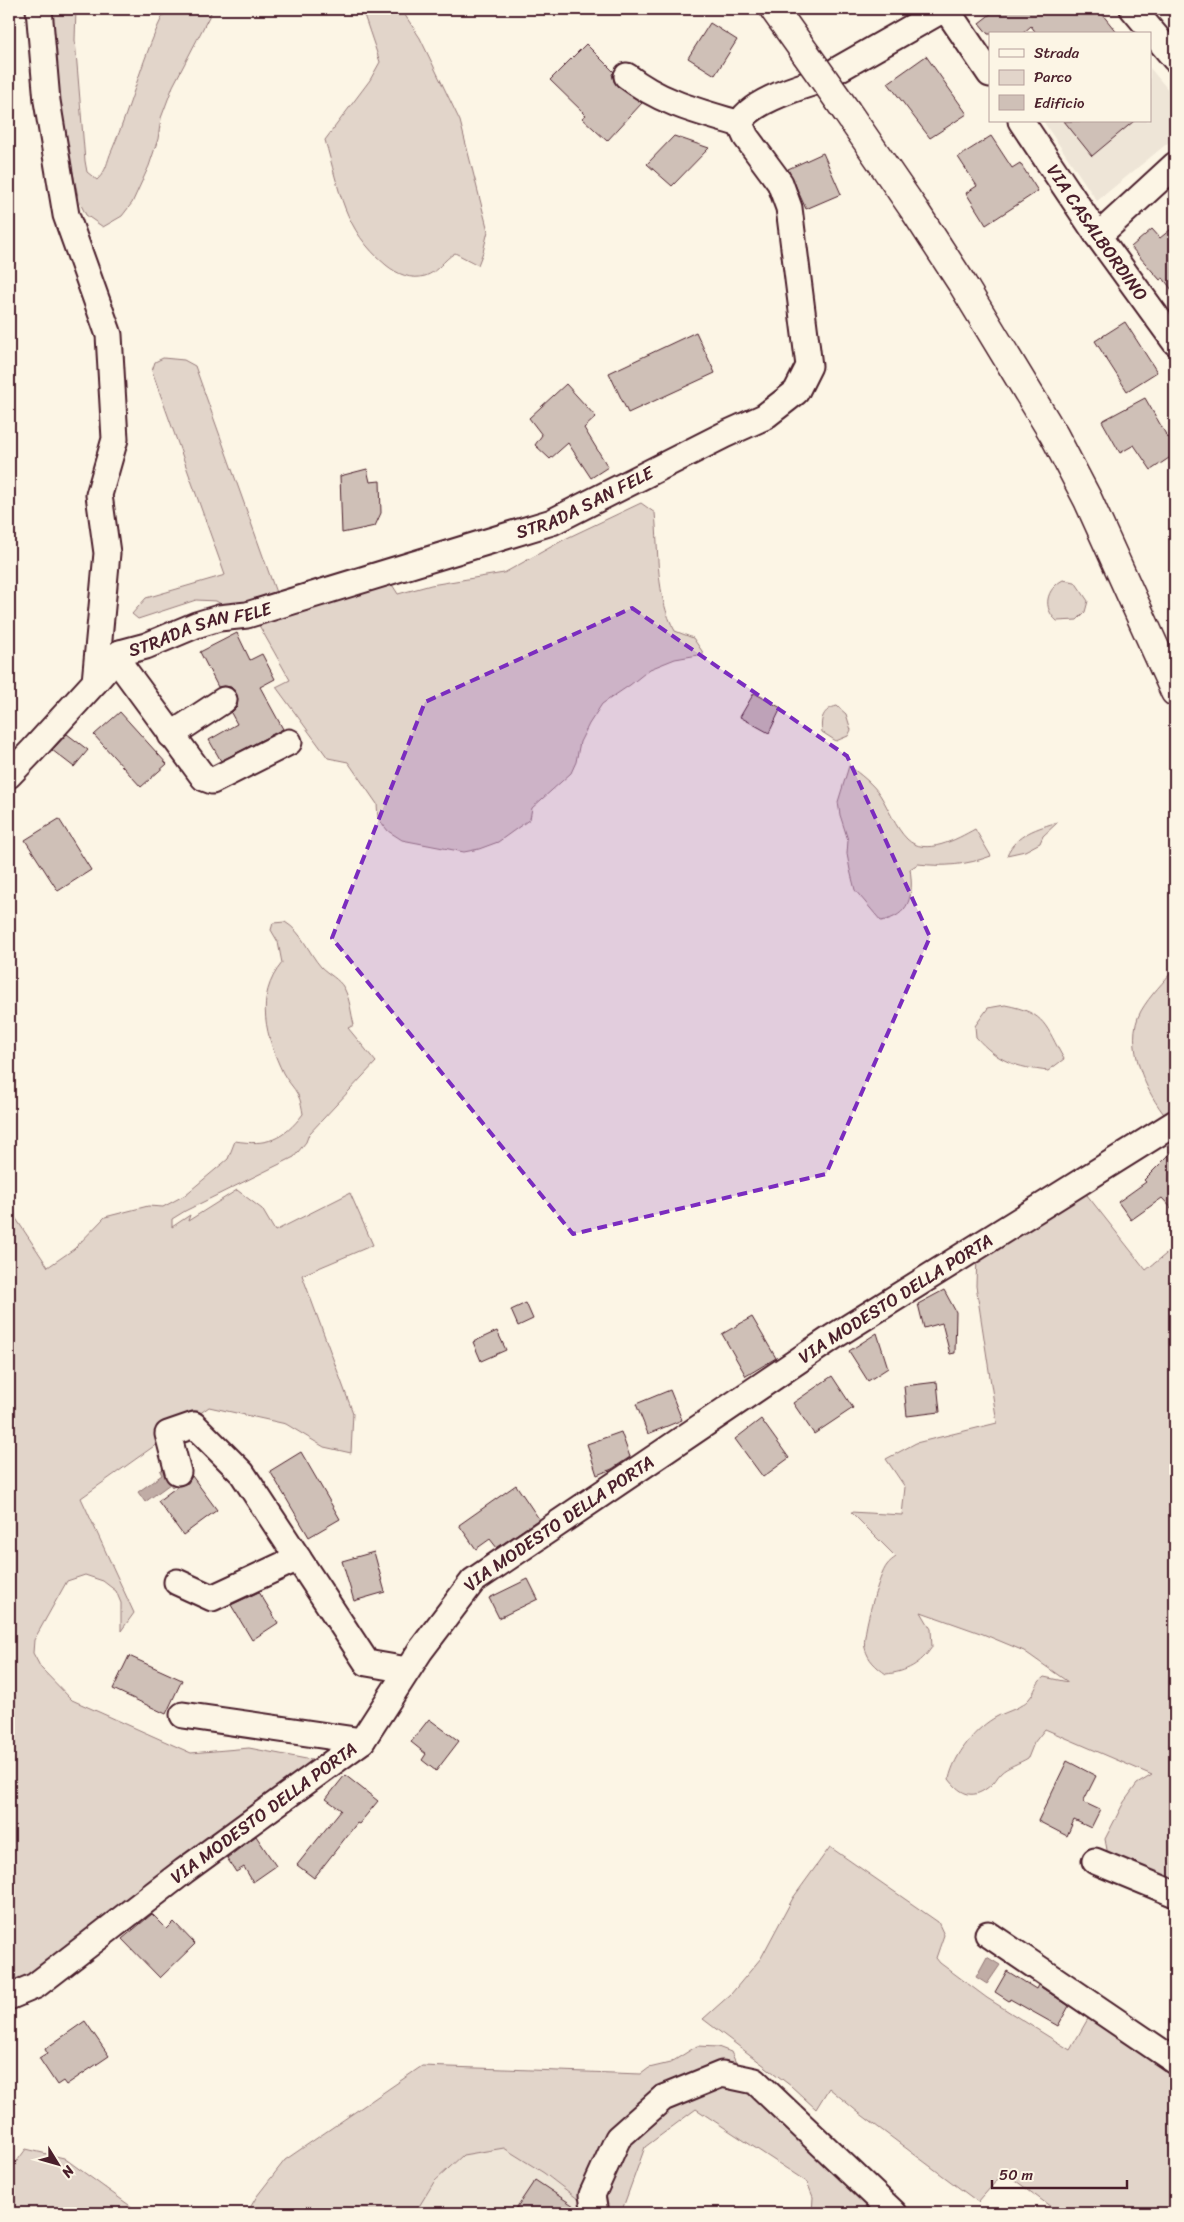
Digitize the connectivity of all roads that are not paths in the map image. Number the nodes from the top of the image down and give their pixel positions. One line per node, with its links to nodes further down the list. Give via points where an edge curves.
1 (39, 9): 18 (street, via 46,101 66,215 109,335 115,439 99,495 108,553)
2 (774, 9): 19 (highway, bridge, via 916,211 1054,434 1096,516)
3 (946, 9): 8 (street); 9 (street)
4 (1133, 9): 7 (street)
5 (1154, 9): 6 (street)
6 (1175, 35)
7 (1175, 59)
8 (837, 70)
9 (989, 73)
10 (627, 76): 13 (street, via 645,90 677,104)
11 (812, 83): 13 (street, via 778,94 743,117)
12 (1022, 122): 15 (street, VIA CASALBORDINO)
13 (740, 124): 17 (street, STRADA SAN FELE, via 780,183 789,208 809,366 796,392 764,417 552,522 246,616 211,620)
14 (1175, 165): 15 (street)
15 (1098, 236): 16 (street, VIA CASALBORDINO)
16 (1175, 342)
17 (120, 653): 18 (street, STRADA SAN FELE); 21 (street, via 123,668)
18 (95, 682): 23 (street, STRADA SAN FELE)
19 (1175, 692)
20 (224, 700): 21 (street)
21 (171, 735): 22 (street, via 197,772 212,781)
22 (289, 742)
23 (9, 775)
24 (1175, 1123): 28 (street, VIA MODESTO DELLA PORTA, via 833,1337 473,1581)
25 (178, 1472): 26 (street, via 168,1434 194,1425 242,1474)
26 (298, 1558): 27 (street, via 212,1598); 28 (street, via 367,1663)
27 (177, 1582)
28 (408, 1670): 30 (street, VIA MODESTO DELLA PORTA)
29 (182, 1715): 30 (street)
30 (362, 1741): 34 (street, VIA MODESTO DELLA PORTA, via 184,1871 35,1986)
31 (1095, 1861): 32 (street)
32 (1175, 1894)
33 (988, 1934): 35 (street)
34 (9, 1997)
35 (1175, 2061)
36 (595, 2213): 37 (street, via 592,2195 618,2138 663,2098 722,2074 755,2081)
37 (894, 2213)

